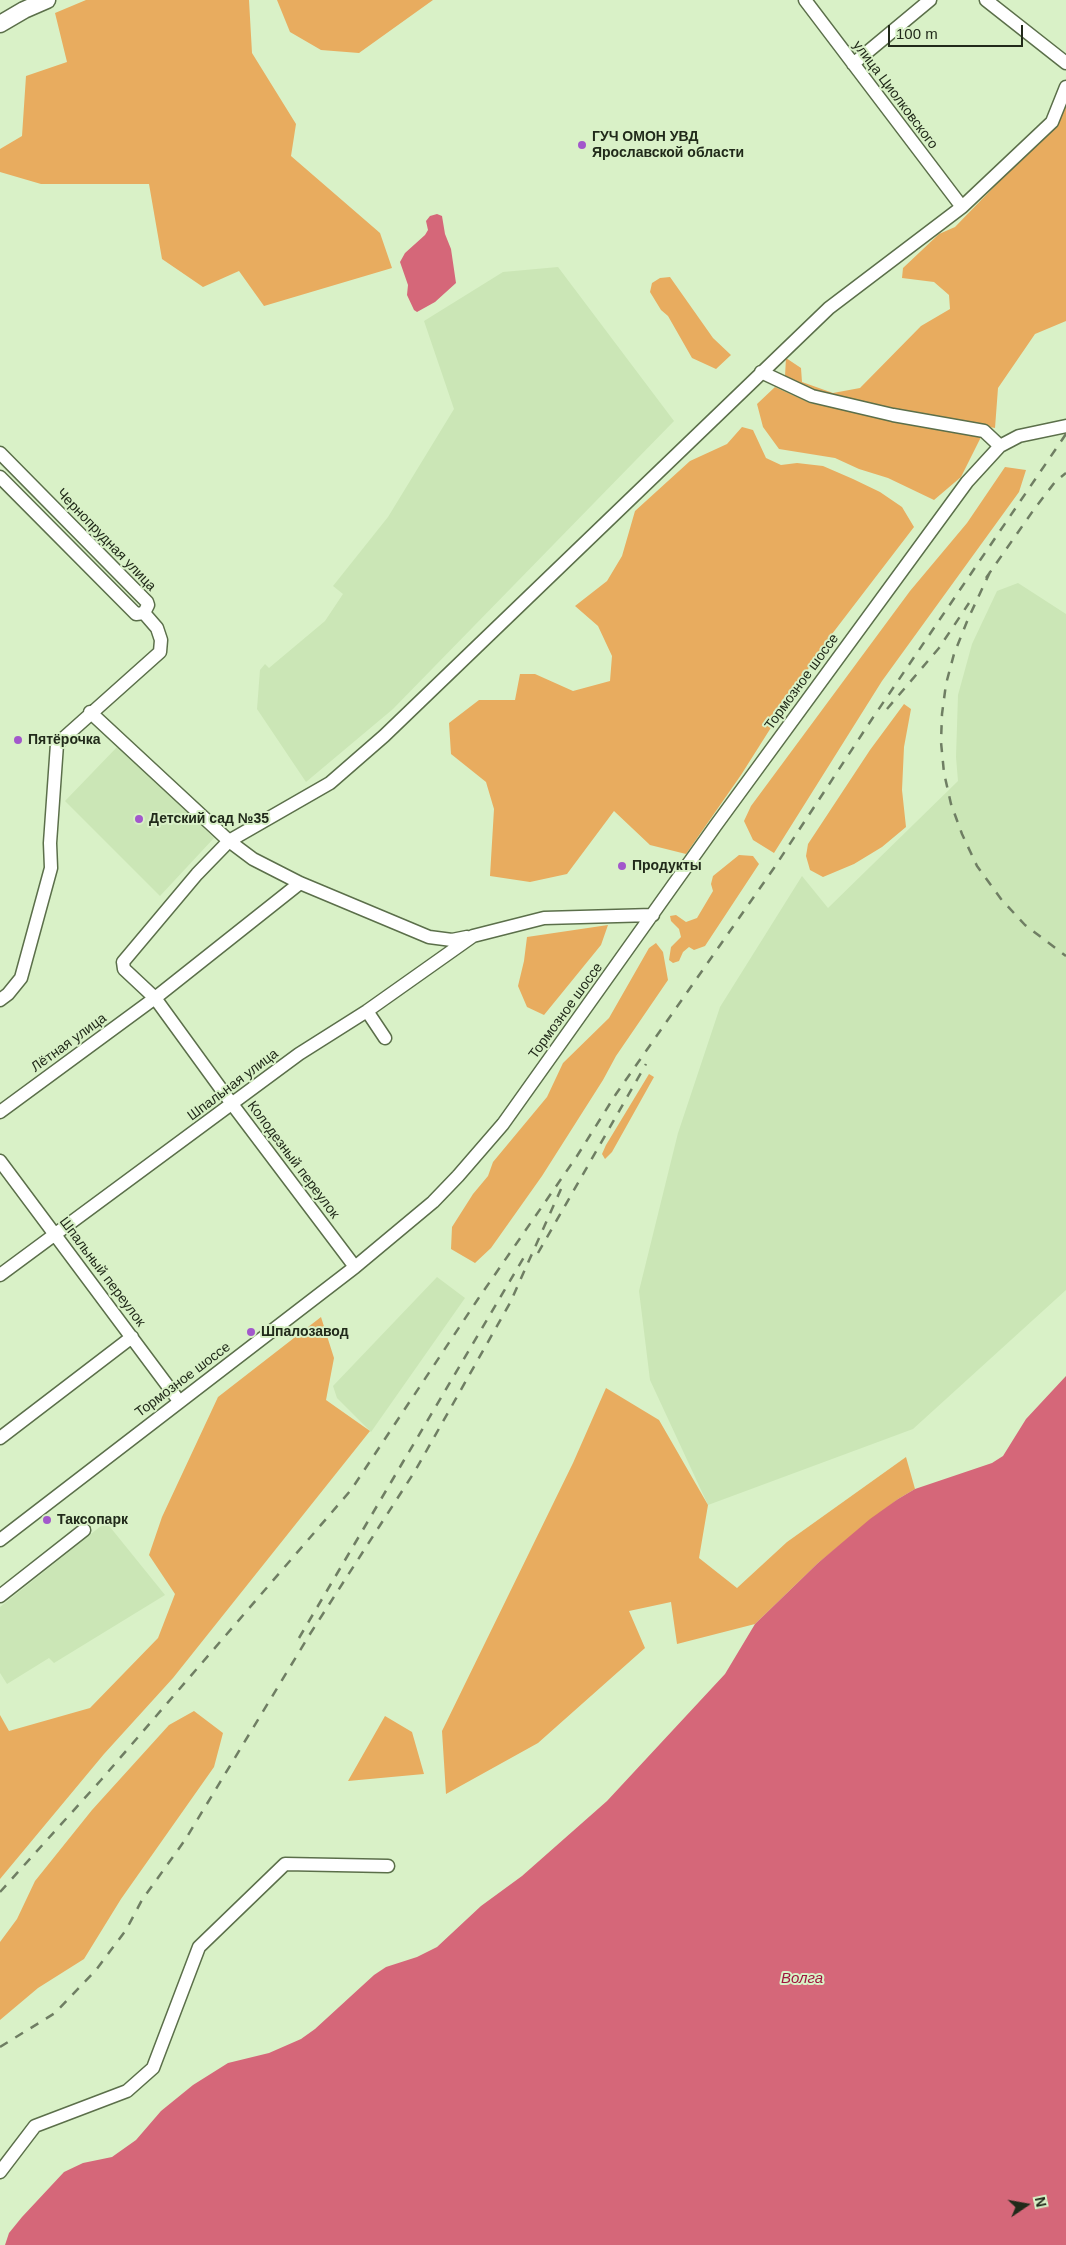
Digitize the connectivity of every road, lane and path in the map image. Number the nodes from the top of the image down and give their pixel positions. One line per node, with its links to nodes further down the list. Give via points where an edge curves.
1 (47, 0): 5 (main road)
2 (804, 0): 7 (street, улица Циолковского)
3 (930, 0): 7 (street)
4 (986, 0): 6 (street)
5 (0, 24)
6 (1066, 63)
7 (853, 64): 9 (street, улица Циолковского)
8 (1066, 87): 9 (street, Колодезный переулок, via 1052,122)
9 (962, 207): 10 (street, Колодезный переулок, via 829,308)
10 (761, 372): 12 (street, via 812,396 984,431); 17 (street, Колодезный переулок, via 377,742 330,783)
11 (1066, 426): 12 (street, Тормозное шоссе, via 1019,436)
12 (1000, 446): 19 (street, Тормозное шоссе, via 967,482)
13 (0, 453): 15 (street, Чернопрудная улица, via 146,602 148,607)
14 (0, 477): 15 (street, Чернопрудная улица, via 136,614)
15 (144, 612): 16 (street, via 157,628 160,652)
16 (90, 712): 17 (street); 22 (street, via 57,744 50,868 21,978)
17 (229, 841): 18 (street, via 253,859); 21 (street, Колодезный переулок, via 123,962 124,969)
18 (300, 883): 20 (street, via 429,937 452,940); 21 (street, Лётная улица)
19 (653, 915): 20 (street, Шпальная улица, via 544,918); 29 (street, Тормозное шоссе, via 483,1149 433,1202)
20 (473, 936): 23 (street, Шпальная улица)
21 (155, 998): 25 (street, Колодезный переулок); 26 (street, Лётная улица)
22 (0, 1000)
23 (366, 1011): 24 (street); 25 (street, Шпальная улица, via 298,1054)
24 (385, 1038)
25 (232, 1104): 28 (street, Шпальная улица); 29 (street, Колодезный переулок)
26 (0, 1112)
27 (0, 1161): 28 (street, Шпальный переулок)
28 (55, 1236): 30 (street, Шпальная улица); 31 (street, Шпальный переулок)
29 (355, 1267): 32 (street, Тормозное шоссе)
30 (0, 1275)
31 (132, 1337): 32 (street, Шпальный переулок); 33 (street)
32 (179, 1401): 35 (street, Тормозное шоссе)
33 (0, 1438)
34 (84, 1530): 36 (street)
35 (0, 1540)
36 (0, 1595)
37 (388, 1866): 38 (street, via 285,1864 199,1947 153,2068 127,2091 36,2126)
38 (0, 2172)

